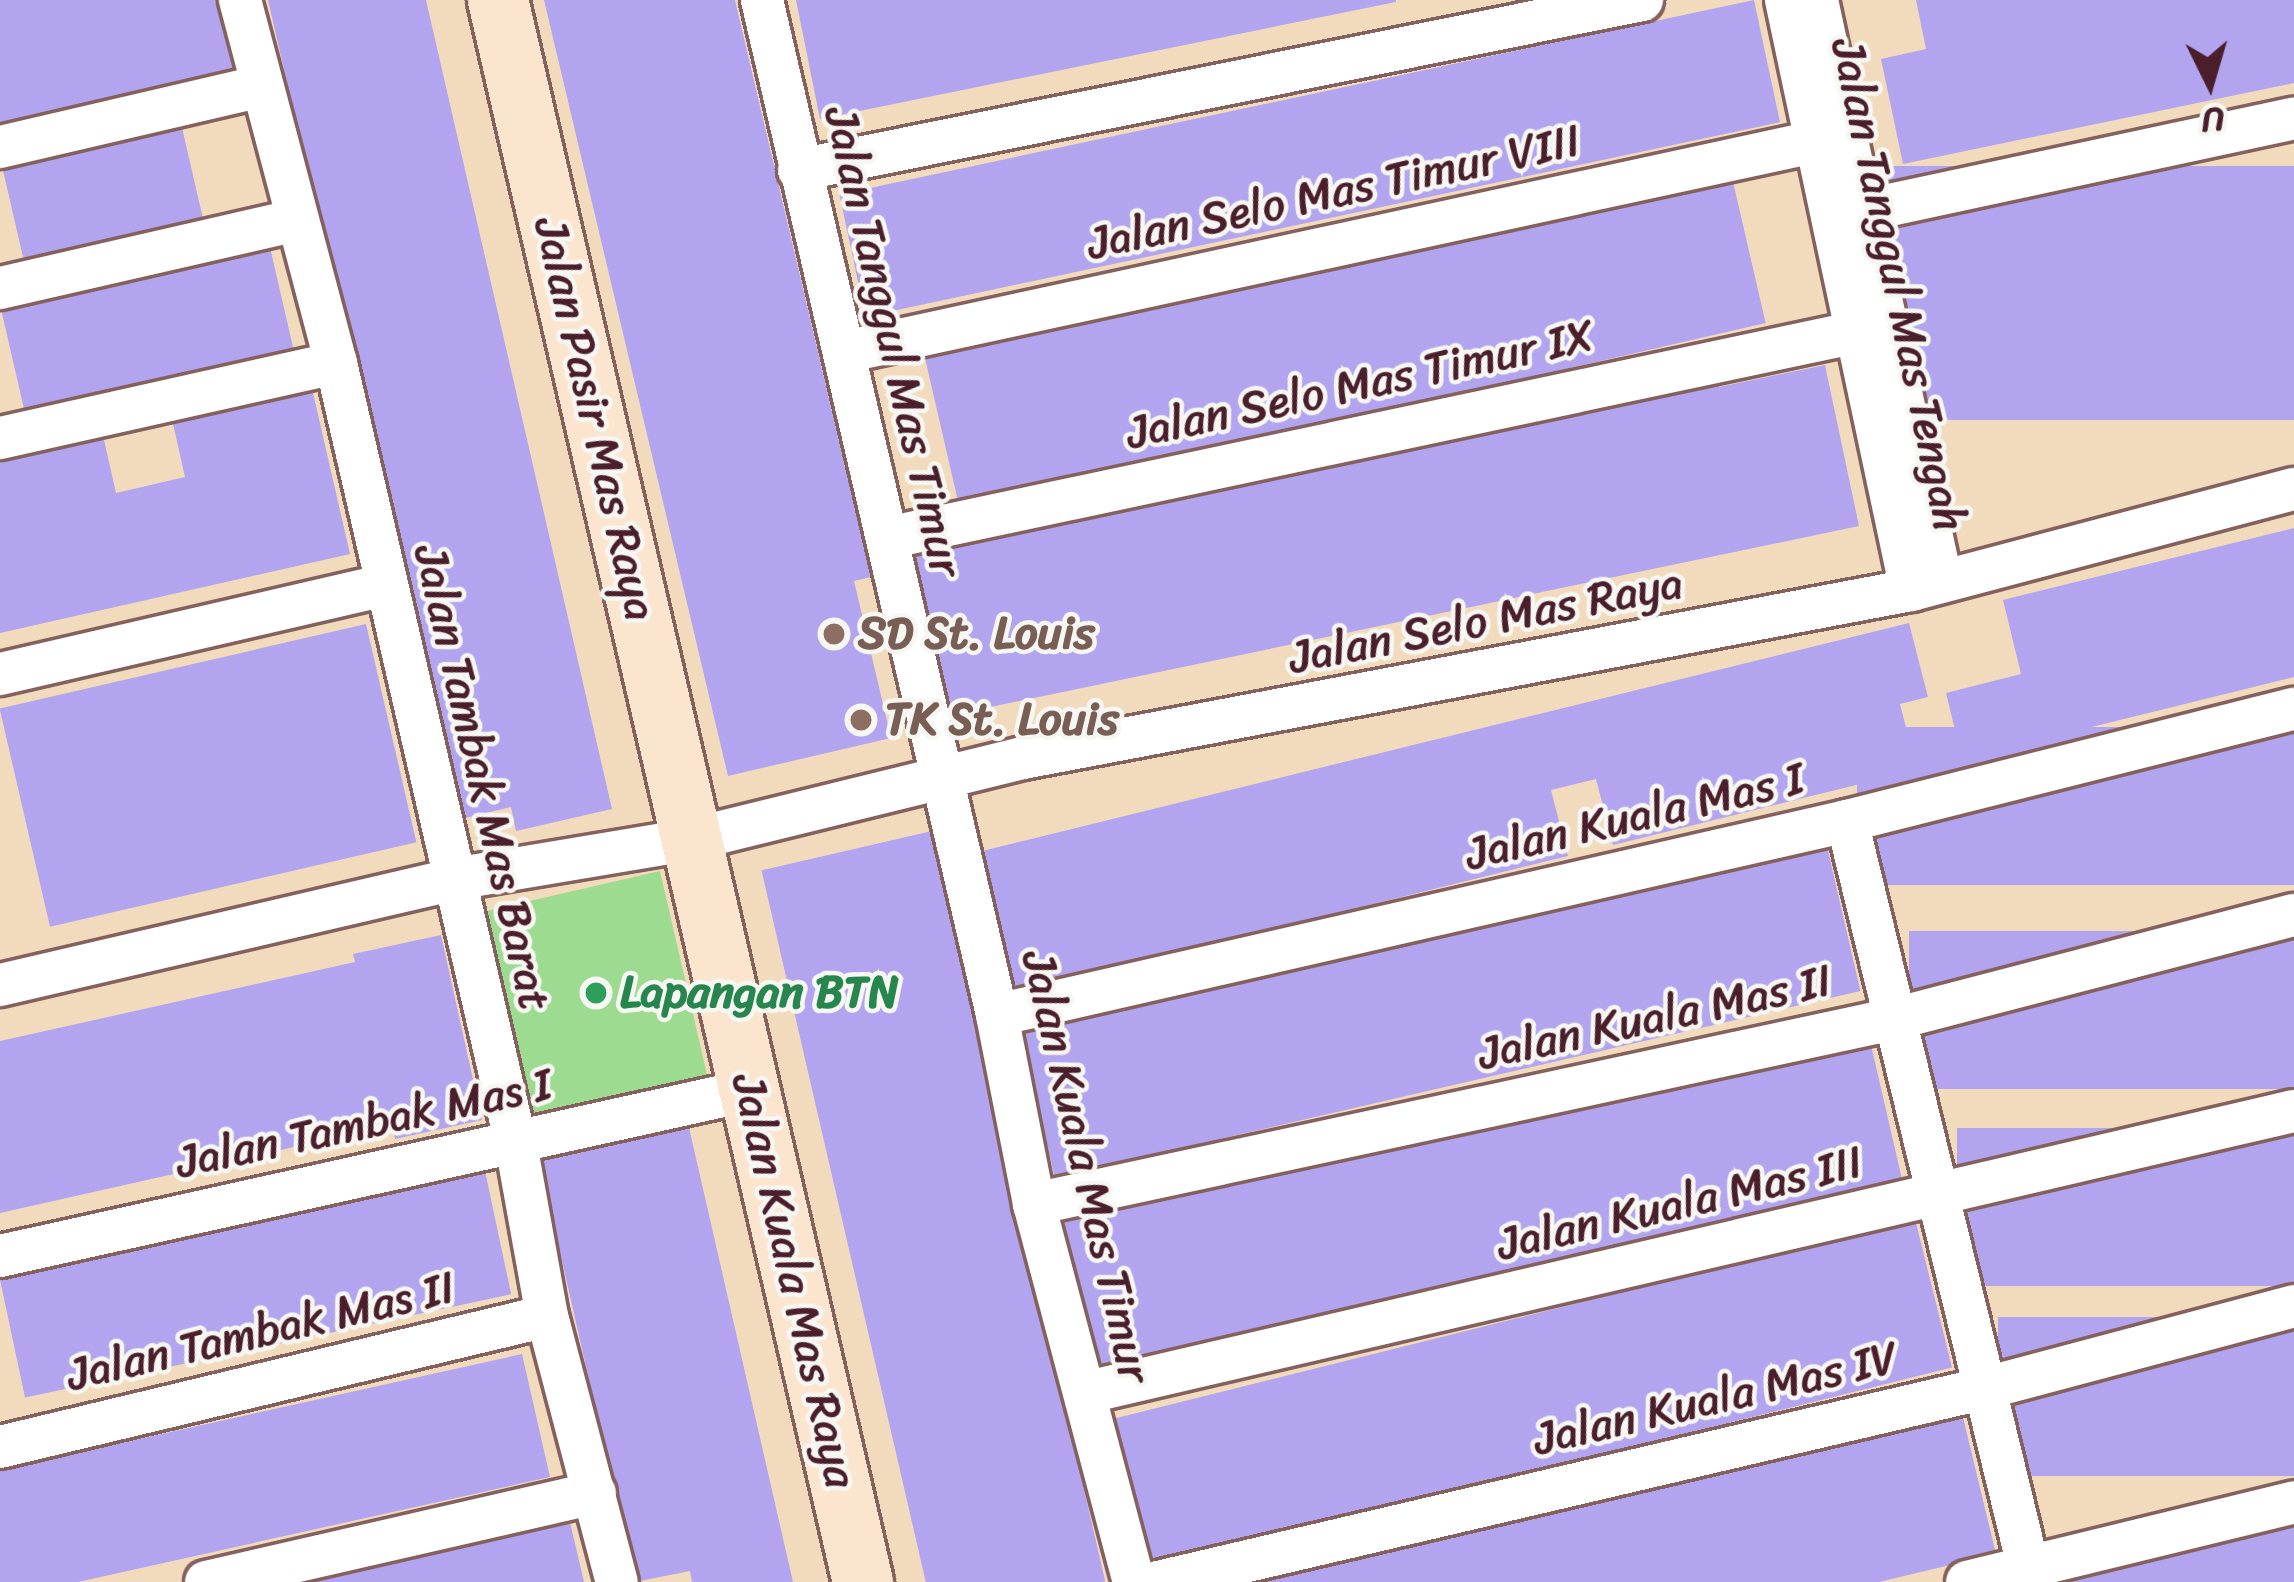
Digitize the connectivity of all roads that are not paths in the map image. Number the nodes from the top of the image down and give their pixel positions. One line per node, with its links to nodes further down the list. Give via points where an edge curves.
1 (240, 0): 7 (street, Jalan Tambak Mas Barat)
2 (498, 0): 27 (street, Jalan Pasir Mas Raya)
3 (762, 0): 11 (street, Jalan Tanggul Mas Timur)
4 (1642, 0): 11 (street)
5 (1786, 0): 9 (street, Jalan Tanggul Mas Tengah)
6 (1817, 0): 9 (street, Jalan Tanggul Mas Tengah)
7 (257, 87): 10 (street); 13 (street, Jalan Tambak Mas Barat)
8 (2294, 118): 12 (street)
9 (1831, 138): 12 (street, Jalan Tanggul Mas Tengah); 15 (street, Jalan Tanggul Mas Tengah); 16 (street, Jalan Selo Mas Timur VIII)
10 (0, 147)
11 (800, 170): 16 (street, Jalan Tanggul Mas Timur)
12 (1862, 211): 22 (street, Jalan Tanggul Mas Tengah)
13 (297, 220): 14 (street); 17 (street, Jalan Tambak Mas Barat)
14 (0, 288)
15 (1856, 332): 20 (street, Jalan Selo Mas Timur IX); 22 (street, Jalan Tanggul Mas Tengah)
16 (844, 352): 20 (street, Jalan Tanggul Mas Timur)
17 (336, 364): 18 (street); 21 (street, Jalan Tambak Mas Barat)
18 (0, 438)
19 (2294, 489): 22 (street, Jalan Selo Mas Raya)
20 (886, 538): 25 (street, Jalan Tanggul Mas Timur)
21 (384, 585): 23 (street); 28 (street, Jalan Tambak Mas Barat)
22 (1926, 585): 25 (street, Jalan Selo Mas Raya)
23 (0, 674)
24 (2294, 709): 26 (street, Jalan Kuala Mas I)
25 (940, 777): 27 (street, Jalan Selo Mas Raya); 31 (street, Jalan Kuala Mas Timur)
26 (1847, 821): 31 (street, Jalan Kuala Mas I); 32 (street)
27 (693, 838): 28 (street, Jalan Selo Mas Raya); 33 (street, Jalan Kuala Mas Raya)
28 (454, 879): 30 (street, Jalan Selo Mas Raya); 35 (street, Jalan Tambak Mas Barat)
29 (2294, 915): 32 (street, Jalan Kuala Mas II)
30 (0, 985)
31 (998, 1016): 37 (street, Jalan Kuala Mas Timur)
32 (1898, 1018): 36 (street); 37 (street, Jalan Kuala Mas II)
33 (750, 1090): 35 (street, Jalan Tambak Mas I); 49 (street, Jalan Kuala Mas Raya)
34 (2294, 1111): 36 (street, Jalan Kuala Mas III)
35 (515, 1144): 38 (street, Jalan Tambak Mas I); 40 (street, Jalan Tambak Mas Barat)
36 (1941, 1196): 41 (street); 42 (street, Jalan Kuala Mas III)
37 (1034, 1204): 42 (street, Jalan Kuala Mas Timur)
38 (0, 1256)
39 (2294, 1306): 41 (street, Jalan Kuala Mas IV)
40 (547, 1316): 43 (street, Jalan Tambak Mas II); 44 (street, Jalan Tambak Mas Barat)
41 (1986, 1388): 46 (street); 51 (street, Jalan Kuala Mas IV)
42 (1088, 1392): 50 (street, Jalan Kuala Mas Timur)
43 (0, 1447)
44 (596, 1493): 47 (street); 48 (street, Jalan Tambak Mas Barat)
45 (2294, 1502): 46 (street)
46 (2031, 1575): 52 (street)
47 (206, 1582)
48 (617, 1582)
49 (863, 1582)
50 (1134, 1582)
51 (1158, 1582)
52 (1967, 1582)

